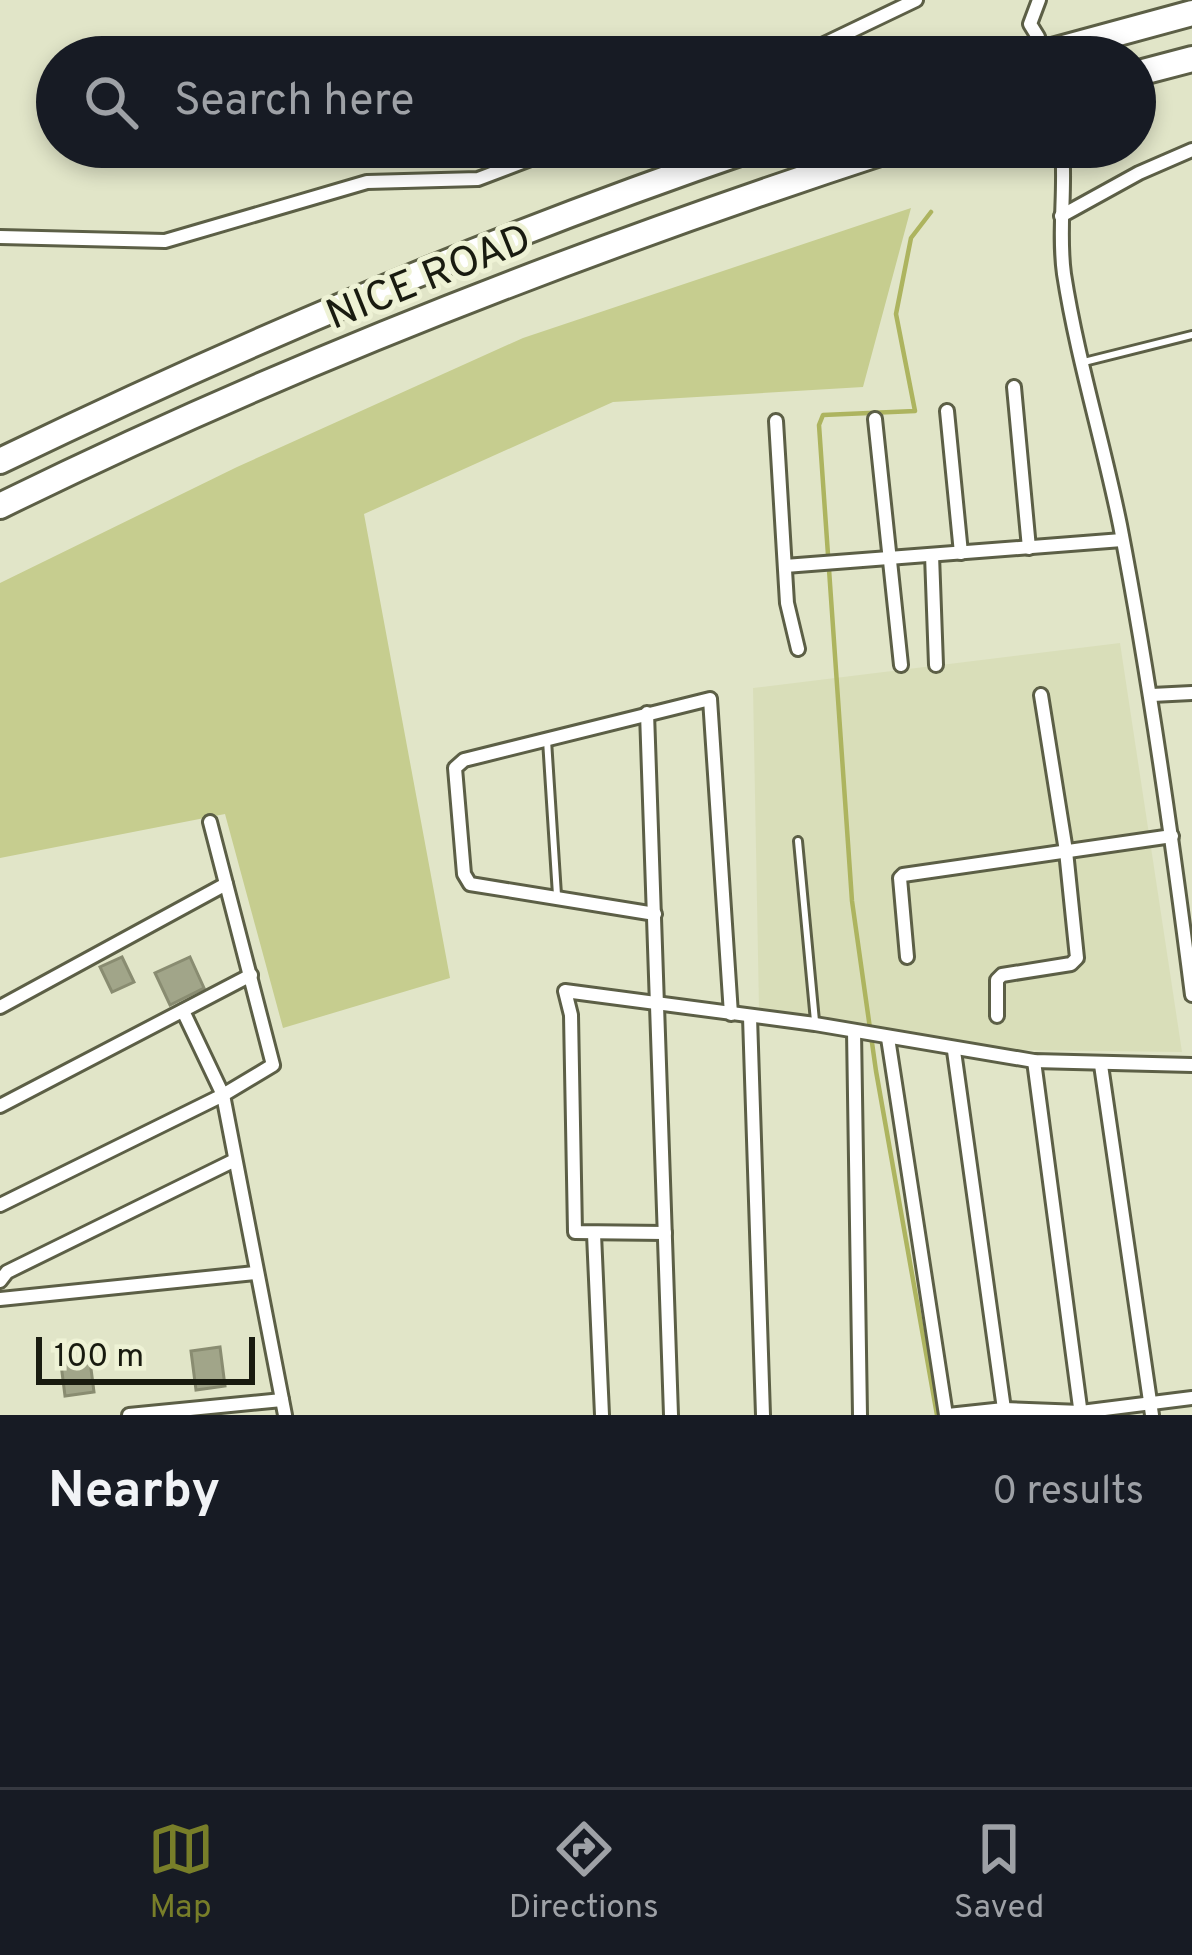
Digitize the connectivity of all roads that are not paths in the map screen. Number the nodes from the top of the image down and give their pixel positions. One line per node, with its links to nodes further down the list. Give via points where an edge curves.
1 (916, 0): 4 (street)
2 (1040, 0): 5 (street)
3 (1192, 14): 6 (highway)
4 (840, 36)
5 (1032, 36)
6 (1087, 36)
7 (1192, 59): 8 (highway)
8 (1156, 68)
9 (1192, 150): 10 (street)
10 (1156, 166)
11 (507, 168): 17 (street, via 478,179 367,182 165,241)
12 (699, 168): 24 (highway, NICE ROAD, via 361,296)
13 (835, 168): 25 (highway, NICE ROAD, via 395,328)
14 (1064, 168): 16 (street)
15 (1151, 168): 16 (street)
16 (1061, 216): 19 (street)
17 (0, 237)
18 (1192, 335): 19 (lane)
19 (1084, 362): 26 (street)
20 (1014, 387): 27 (street)
21 (947, 411): 28 (street)
22 (875, 419): 30 (street)
23 (776, 421): 31 (street)
24 (0, 460)
25 (0, 506)
26 (1122, 541): 27 (street); 37 (street)
27 (1030, 548): 28 (street)
28 (962, 553): 29 (street)
29 (932, 555): 30 (street); 34 (street)
30 (890, 558): 31 (street); 33 (street)
31 (784, 566): 32 (street)
32 (798, 649)
33 (901, 665)
34 (936, 665)
35 (1192, 693): 37 (street)
36 (1041, 695): 43 (street)
37 (1152, 695): 41 (street)
38 (646, 713): 39 (street); 46 (street); 53 (street, via 707,698 712,704)
39 (546, 739): 45 (lane); 45 (street, via 454,768 466,880)
40 (210, 822): 44 (street)
41 (1172, 836): 43 (street); 49 (street)
42 (798, 841): 56 (lane)
43 (1066, 851): 47 (street, via 903,875); 54 (street, via 1077,958 1002,975)
44 (226, 884): 48 (street); 51 (street)
45 (558, 898): 46 (street)
46 (655, 914): 50 (street)
47 (907, 957)
48 (251, 975): 52 (street); 63 (street, via 273,1065)
49 (1192, 995)
50 (657, 1002): 53 (street); 67 (street); 68 (street, via 565,991 574,1232)
51 (0, 1007)
52 (183, 1010): 63 (street); 64 (street)
53 (730, 1014): 55 (street)
54 (997, 1016)
55 (750, 1017): 56 (street); 82 (street)
56 (815, 1024): 57 (street)
57 (854, 1031): 58 (street); 83 (street)
58 (888, 1037): 59 (street); 84 (street)
59 (954, 1051): 60 (street); 74 (street)
60 (1034, 1061): 62 (street); 77 (street)
61 (1192, 1065): 62 (street)
62 (1101, 1066): 75 (street)
63 (223, 1095): 65 (street); 66 (street)
64 (0, 1106)
65 (235, 1160): 69 (street); 70 (street)
66 (0, 1205)
67 (665, 1233): 68 (street); 81 (street)
68 (595, 1234): 80 (street)
69 (255, 1273): 71 (street); 73 (street)
70 (0, 1281)
71 (0, 1299)
72 (1192, 1398): 75 (street)
73 (282, 1400): 78 (street); 79 (street)
74 (1004, 1409): 76 (street); 77 (street)
75 (1152, 1410): 77 (street)
76 (974, 1414): 84 (street)
77 (1082, 1414)
78 (130, 1415)
79 (285, 1415)
80 (602, 1415)
81 (671, 1415)
82 (763, 1415)
83 (860, 1415)
84 (947, 1415)

